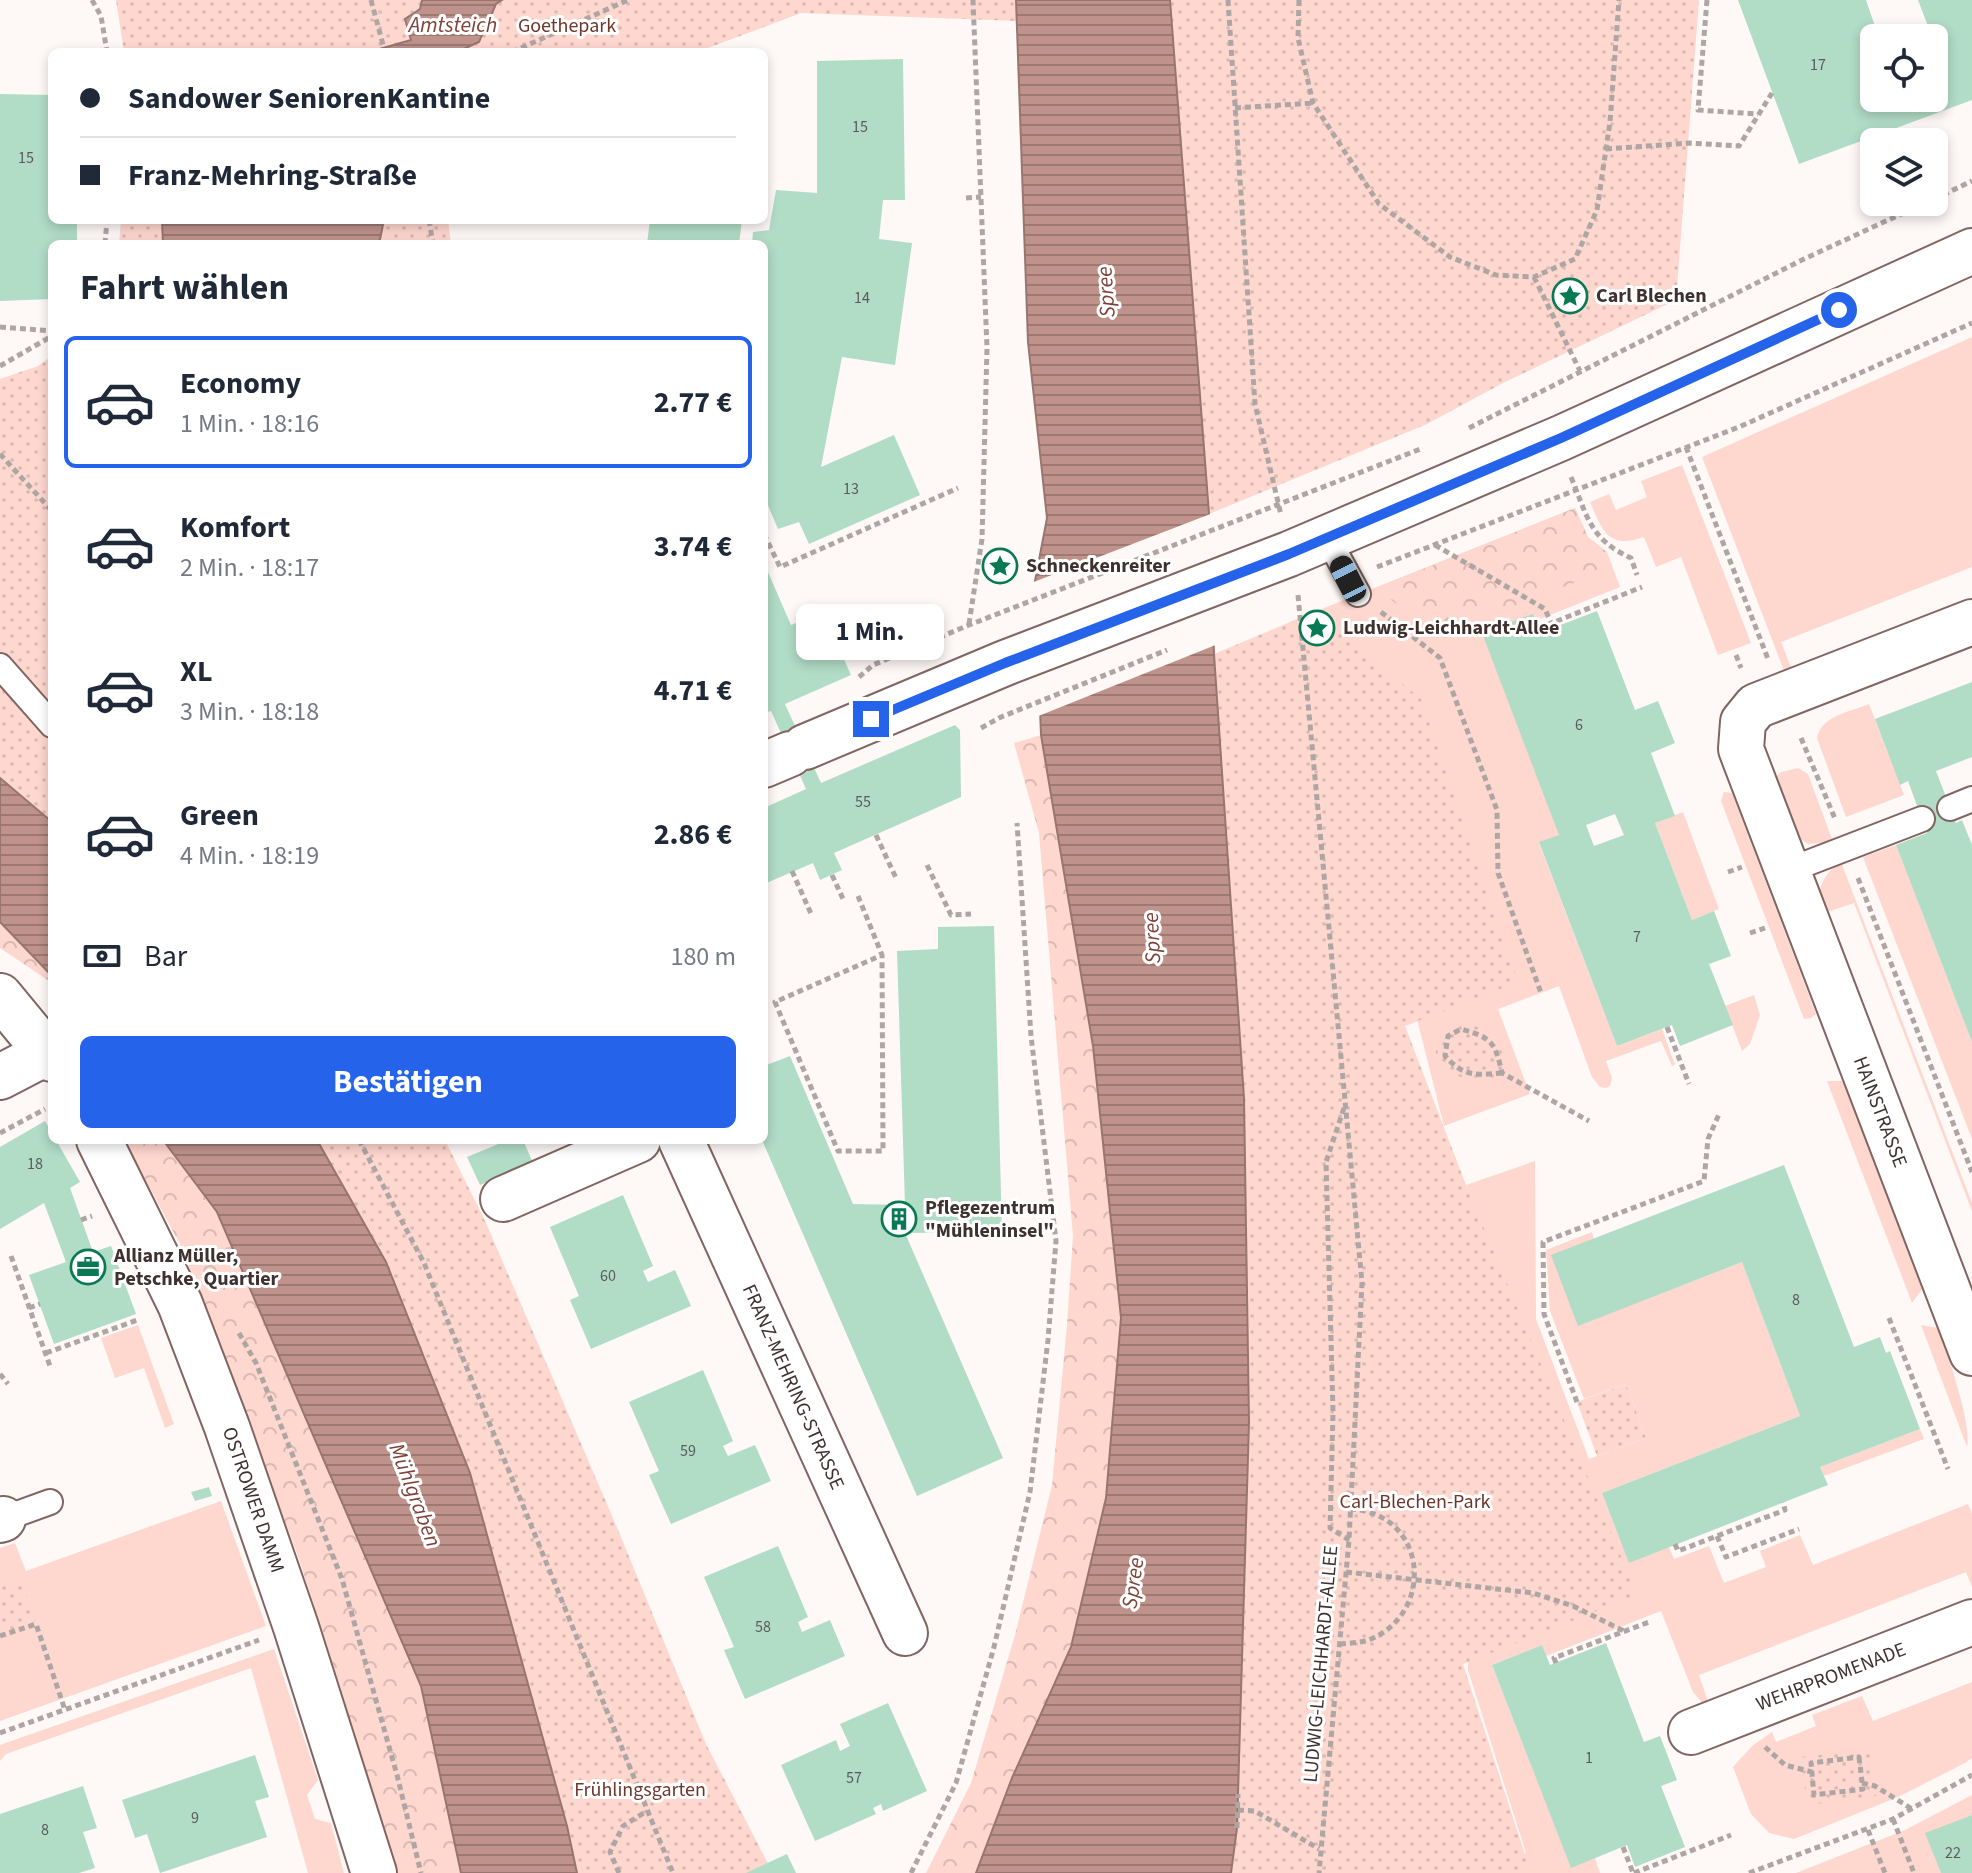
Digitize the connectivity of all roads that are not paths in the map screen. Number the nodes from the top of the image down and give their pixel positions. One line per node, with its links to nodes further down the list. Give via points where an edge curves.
1 (1972, 251): 2 (street, via 1561,438)
2 (1327, 537): 3 (lane); 7 (street)
3 (1353, 586)
4 (1972, 622): 9 (street, HAINSTRASSE, via 1756,706 1743,722 1741,749)
5 (0, 666): 6 (lane)
6 (48, 720)
7 (786, 755)
8 (1922, 819): 9 (lane)
9 (1787, 871): 18 (street, HAINSTRASSE)
10 (0, 996): 11 (street)
11 (48, 1052)
12 (48, 1055): 13 (street)
13 (0, 1077)
14 (101, 1144): 24 (street, OSTROWER DAMM, via 180,1304 222,1413)
15 (629, 1144): 17 (street)
16 (683, 1144): 22 (street, FRANZ-MEHRING-STRASSE)
17 (503, 1199)
18 (1972, 1353)
19 (50, 1502): 20 (lane)
20 (1, 1519)
21 (1972, 1622): 23 (street, WEHRPROMENADE)
22 (905, 1633)
23 (1691, 1732)
24 (374, 1873)

